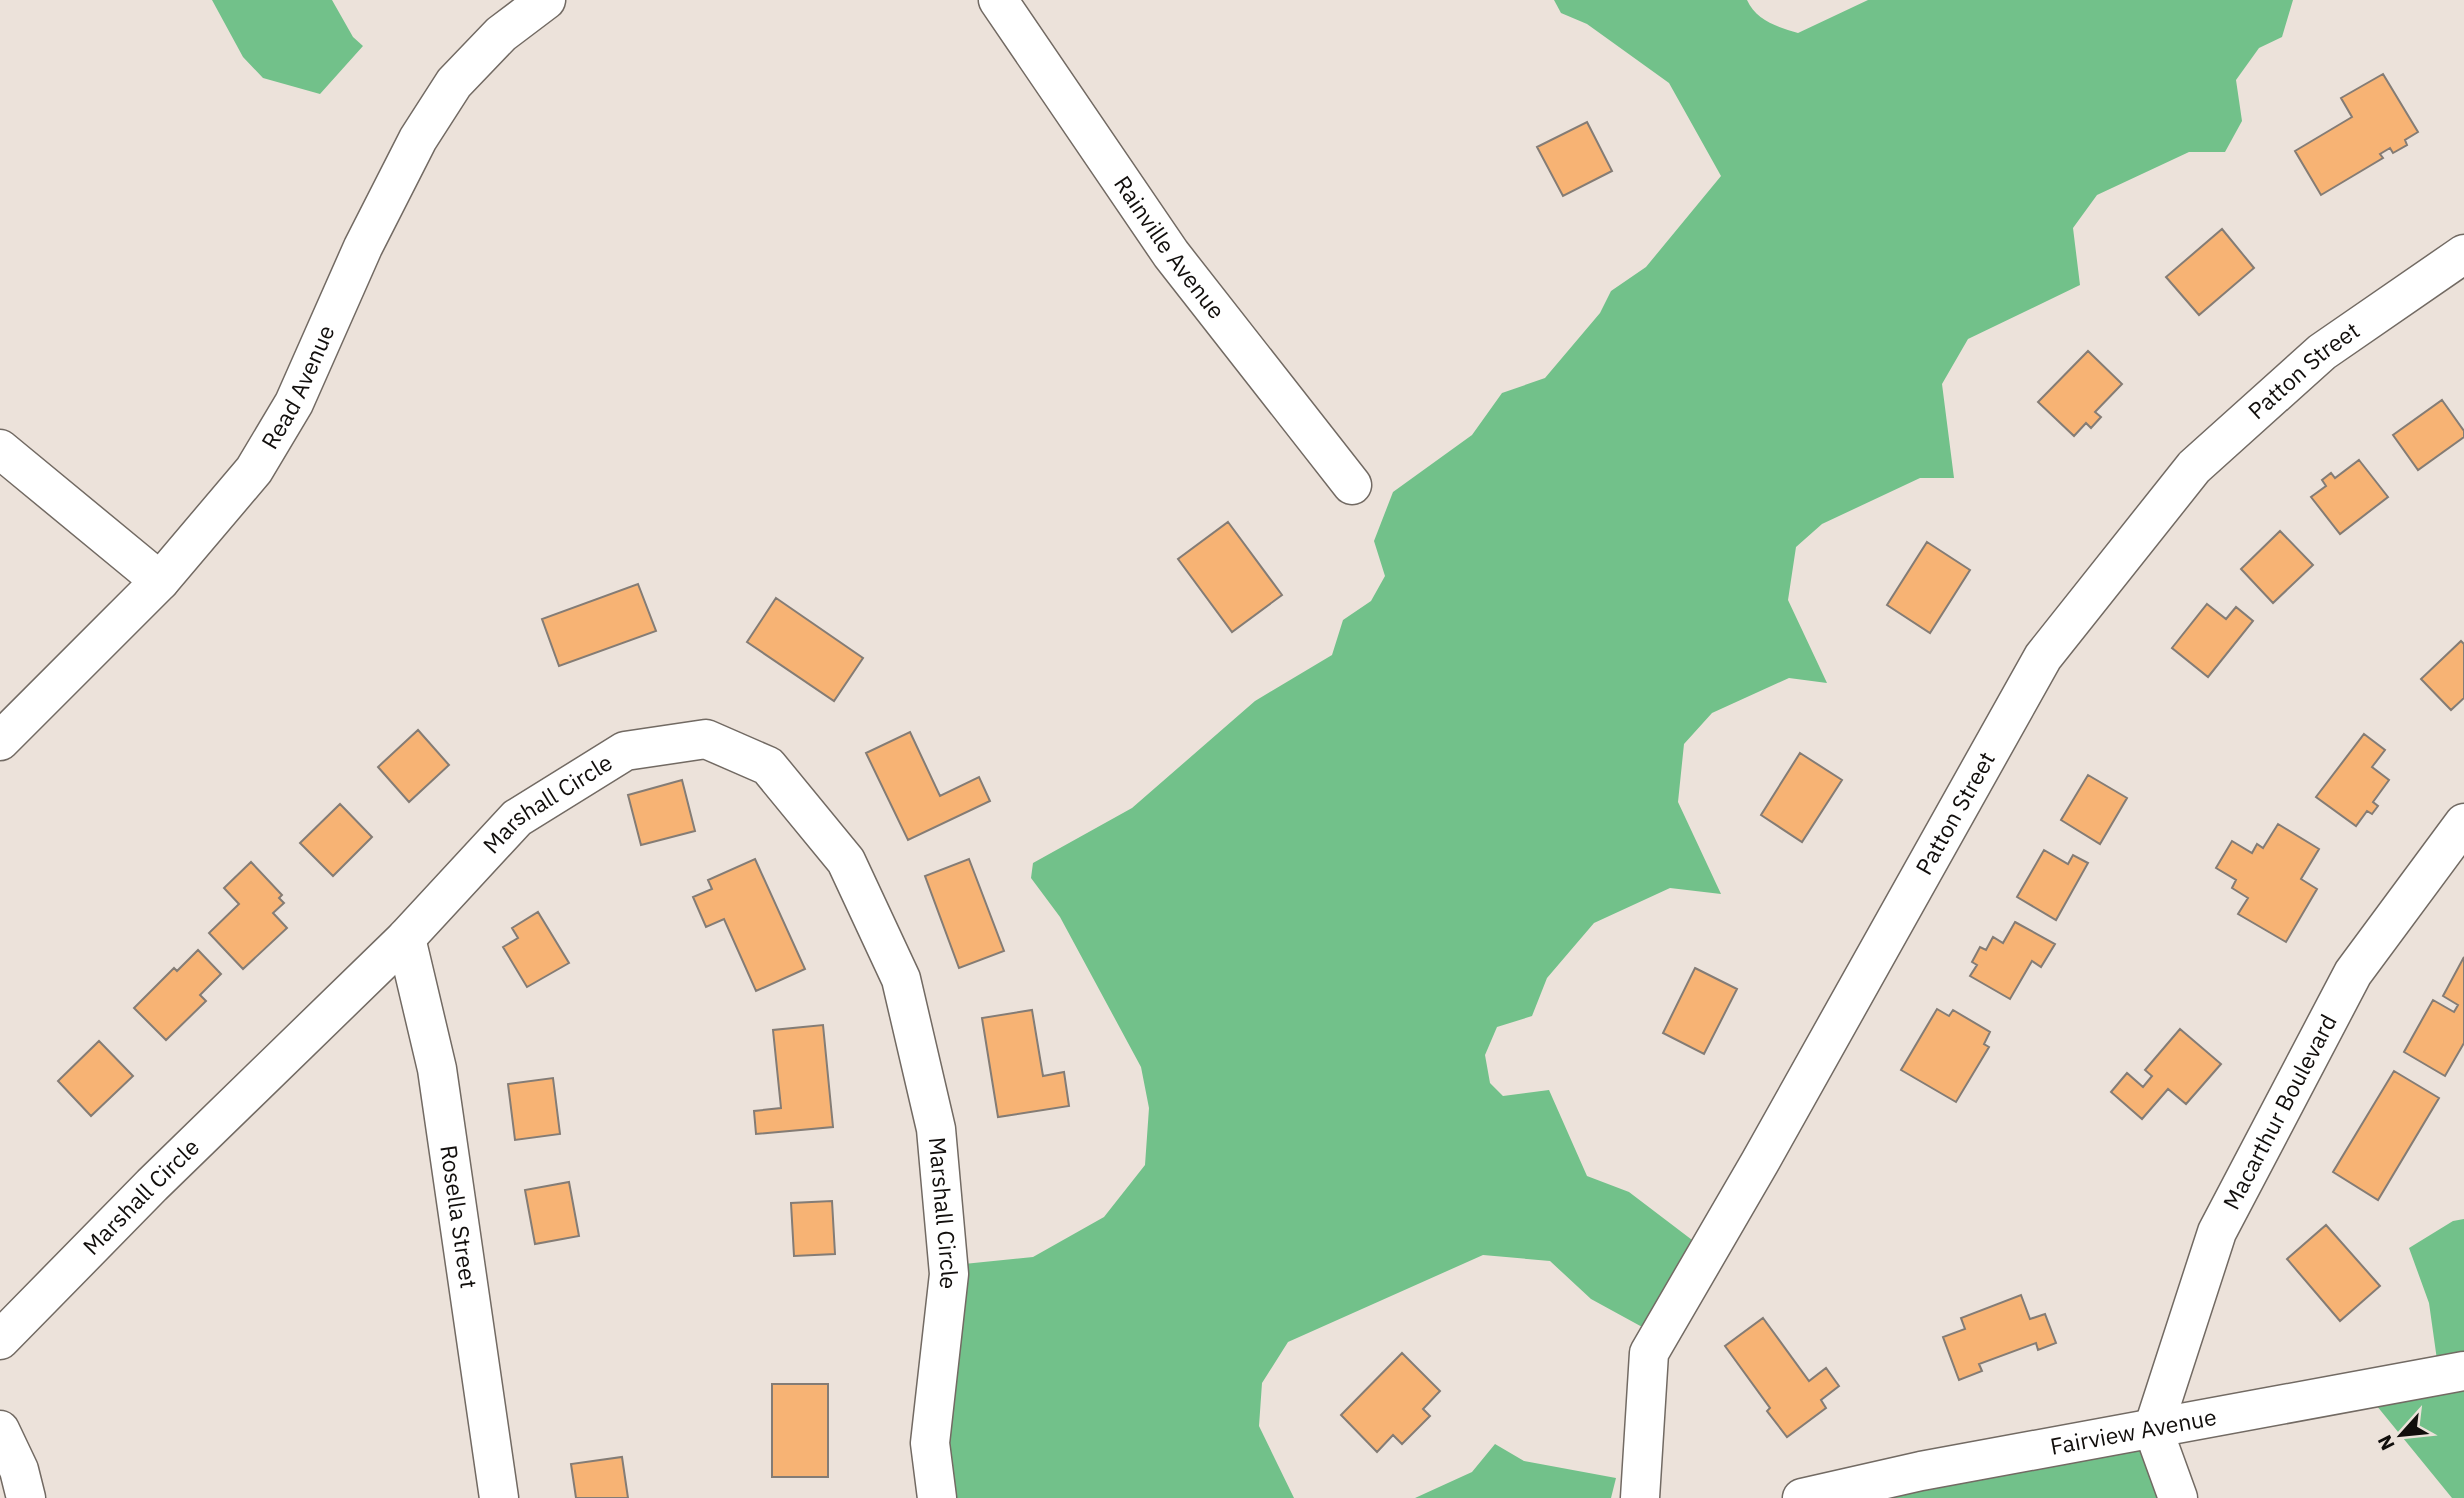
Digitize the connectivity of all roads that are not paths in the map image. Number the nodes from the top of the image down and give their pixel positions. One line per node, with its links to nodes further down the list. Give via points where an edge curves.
1 (546, 0): 6 (street, Read Avenue, via 501,34 454,83 418,139 363,247 295,403 254,470)
2 (998, 0): 5 (street, Rainville Avenue, via 1171,254)
3 (2464, 254): 17 (street, Patton Street, via 2322,352 2194,467 2043,657 1649,1353)
4 (0, 449): 6 (street)
5 (1352, 485)
6 (160, 581): 7 (street, Read Avenue)
7 (0, 741)
8 (2464, 823): 12 (street, Macarthur Boulevard, via 2353,973 2217,1232)
9 (406, 938): 10 (street, Marshall Circle); 15 (street, Rosella Street, via 437,1069); 16 (street, Marshall Circle, via 517,818 625,751 706,739 768,766 846,861 885,944 901,979 936,1129 948,1274 930,1443)
10 (0, 1340)
11 (2464, 1371): 12 (street, Fairview Avenue)
12 (2153, 1429): 18 (street, Fairview Avenue, via 1921,1471); 19 (street)
13 (0, 1430): 14 (street)
14 (26, 1498)
15 (499, 1498)
16 (937, 1498)
17 (1640, 1498)
18 (1802, 1498)
19 (2178, 1498)

